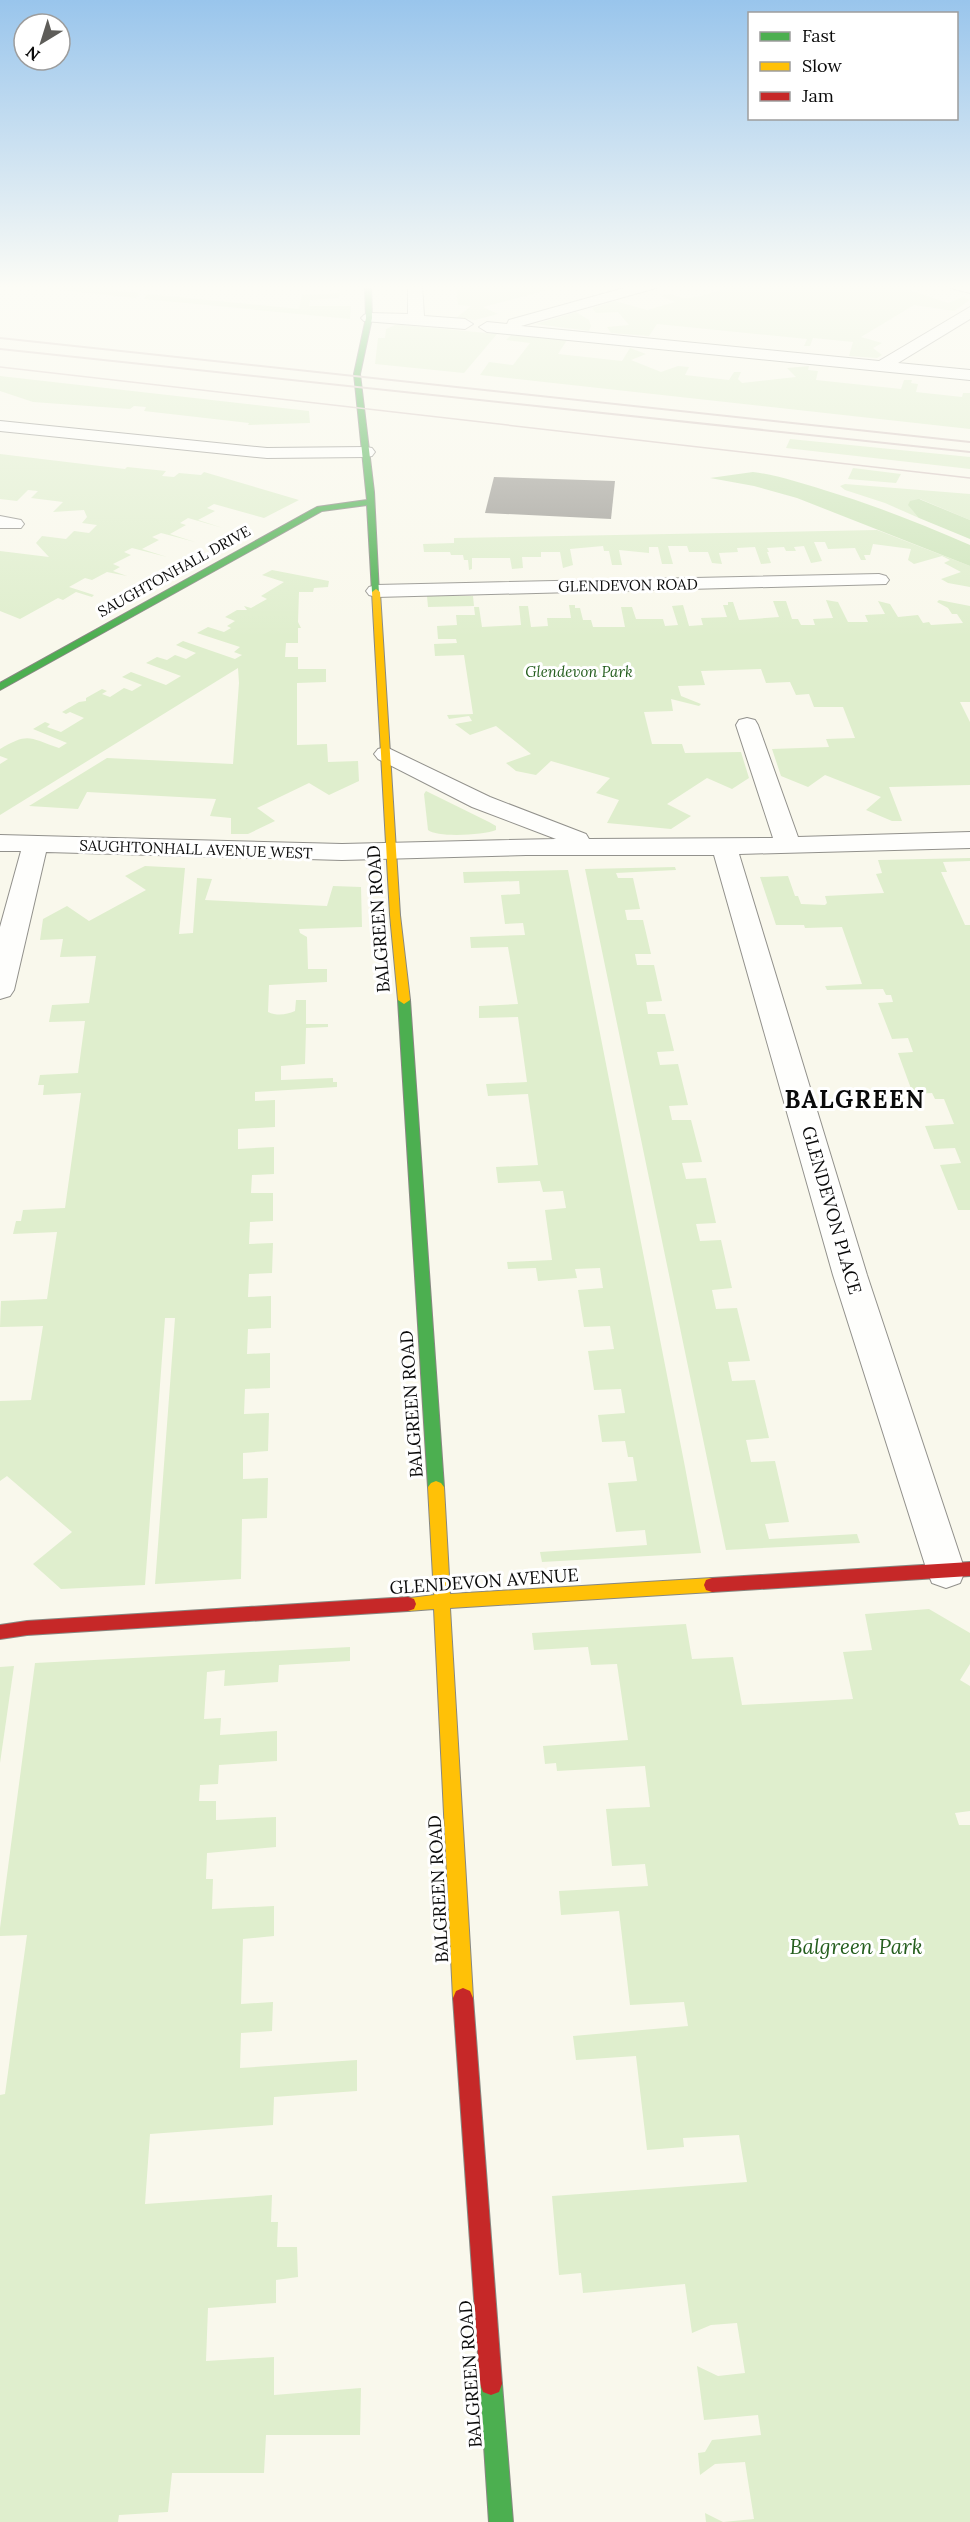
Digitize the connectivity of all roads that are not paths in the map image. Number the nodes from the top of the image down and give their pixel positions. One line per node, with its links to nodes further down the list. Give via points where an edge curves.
1 (360, 403): 3 (street, BALGREEN ROAD)
2 (0, 426): 3 (street, via 267,453)
3 (366, 452): 4 (street, BALGREEN ROAD)
4 (369, 502): 6 (street, BALGREEN ROAD); 7 (street, SAUGHTONHALL DRIVE, via 320,509)
5 (879, 580): 6 (street, GLENDEVON ROAD)
6 (376, 591): 9 (street, BALGREEN ROAD)
7 (0, 687)
8 (747, 725): 13 (street)
9 (386, 754): 14 (street, via 481,802); 16 (street, BALGREEN ROAD)
10 (970, 840): 13 (street)
11 (0, 843): 12 (street, SAUGHTONHALL AVENUE WEST)
12 (35, 844): 16 (street, SAUGHTONHALL AVENUE WEST, via 302,852); 17 (street)
13 (788, 846): 15 (street)
14 (598, 847): 15 (street); 16 (street)
15 (724, 847): 18 (street, GLENDEVON PLACE, via 850,1275 901,1427)
16 (392, 850): 19 (street, BALGREEN ROAD)
17 (0, 990)
18 (958, 1570): 19 (street, GLENDEVON AVENUE)
19 (444, 1602): 20 (street, GLENDEVON AVENUE); 21 (street, BALGREEN ROAD, via 466,2059)
20 (0, 1632)
21 (501, 2522)

